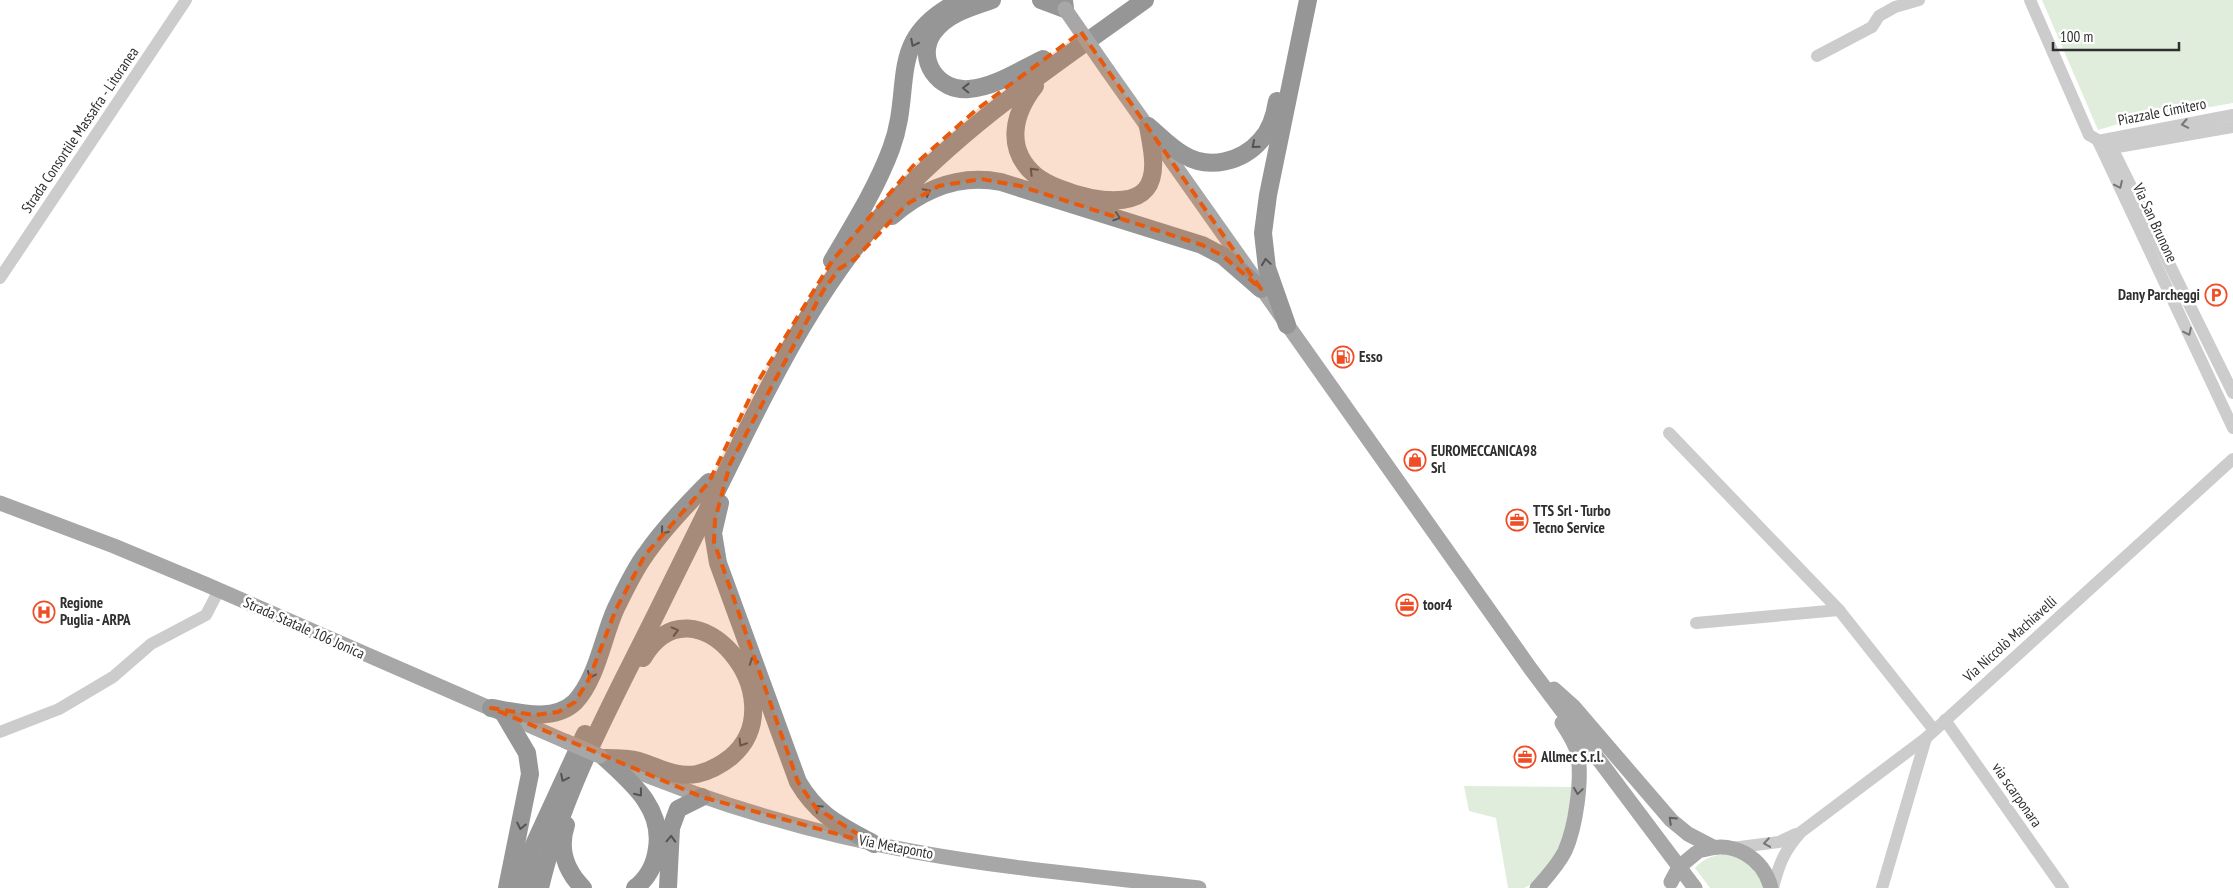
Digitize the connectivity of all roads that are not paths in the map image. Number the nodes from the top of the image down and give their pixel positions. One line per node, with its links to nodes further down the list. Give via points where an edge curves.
1 (186, 0): 21 (street, Strada Consortile Massafra - Litoranea)
2 (962, 0): 20 (highway, one-way to 20, via 925,23 912,44 904,69 899,115 891,148)
3 (992, 0): 14 (highway, one-way to 3, via 968,90 950,86 934,76 928,61 928,47 933,34 948,18)
4 (1041, 0): 11 (highway)
5 (1126, 0): 12 (highway)
6 (1145, 0): 12 (highway)
7 (1296, 0): 16 (highway, one-way to 16, via 1275,115 1262,140 1244,155 1224,162 1204,163 1184,155)
8 (1308, 0): 23 (highway, one-way to 8, via 1266,268 1263,233)
9 (1919, 0): 13 (street, via 1895,7 1879,16 1872,27)
10 (2030, 0): 18 (street, Via San Brunone, via 2089,135)
11 (1063, 3): 16 (main road, bridge)
12 (1070, 47): 14 (highway)
13 (1816, 56)
14 (1047, 64): 16 (highway, one-way to 14, via 1152,176 1146,190 1133,199 1116,202 1090,198 1055,187 1035,175 1021,159 1015,141 1016,120); 20 (highway, via 976,110 913,166 863,221)
15 (2233, 115): 18 (street, Piazzale Cimitero, one-way to 18)
16 (1148, 126): 22 (main road)
17 (2233, 127): 19 (street, Piazzale Cimitero)
18 (2098, 141): 19 (street, Via San Brunone); 25 (street, Via San Brunone, one-way to 25)
19 (2112, 148): 24 (street)
20 (835, 265): 22 (highway, one-way to 22, via 854,259 888,220 917,197 944,184 981,179 1020,186 1202,245 1223,256); 28 (highway); 29 (highway, via 804,301 757,383)
21 (0, 278)
22 (1261, 289): 23 (main road)
23 (1287, 325): 34 (main road)
24 (2233, 393)
25 (2233, 428)
26 (1669, 432): 32 (street)
27 (2233, 459): 37 (street, Via Niccolò Machiavelli)
28 (730, 464): 35 (highway); 44 (highway, one-way to 28, via 816,808 792,768 716,552 714,526)
29 (708, 482): 36 (highway, one-way to 36, via 645,555 616,609 590,679 575,702 558,712); 49 (highway, one-way to 49, via 551,803 532,849)
30 (0, 503): 31 (main road, Strada Statale 106 Jonica)
31 (219, 590): 36 (main road, Strada Statale 106 Jonica); 38 (street, via 206,616 151,644 113,677 59,710)
32 (1839, 610): 33 (street); 39 (street)
33 (1696, 623)
34 (1530, 668): 45 (main road, one-way to 34, via 1688,834 1671,820 1573,706); 55 (main road, one-way to 55, via 1578,753 1579,780 1565,850); 56 (main road)
35 (612, 705): 40 (highway, one-way to 40, via 626,691 644,657 659,638 673,631 689,629 716,638 730,650 748,684 754,711 750,728 739,749 706,771 679,775 640,761); 41 (highway)
36 (497, 711): 40 (main road, Strada Statale 106 Jonica, bridge); 48 (highway, one-way to 48, via 527,753 530,774)
37 (1944, 720): 39 (street, Via Niccolò Machiavelli); 59 (street, via scarponara)
38 (0, 732)
39 (1930, 734): 43 (street, Via Niccolò Machiavelli); 58 (street)
40 (603, 757): 42 (main road, Via Metaponto); 52 (highway, one-way to 52, via 633,784 657,822 658,844 654,862)
41 (572, 790): 50 (highway, via 546,858); 51 (highway, via 564,830 564,854 570,874)
42 (702, 797): 44 (main road, Via Metaponto, via 791,824); 53 (highway, one-way to 42, via 671,828 678,809)
43 (1801, 832): 46 (street, one-way to 46, via 1779,842); 57 (street, via 1779,863)
44 (874, 844): 54 (main road, Via Metaponto, via 969,861)
45 (1713, 847): 46 (main road); 47 (main road, bridge, via 1696,853 1679,867)
46 (1732, 848): 57 (main road, via 1760,864)
47 (1670, 886)
48 (508, 888)
49 (523, 888)
50 (540, 888)
51 (583, 888)
52 (635, 888)
53 (668, 888)
54 (1199, 888)
55 (1536, 888)
56 (1695, 888)
57 (1772, 888)
58 (1882, 888)
59 (2063, 888)

